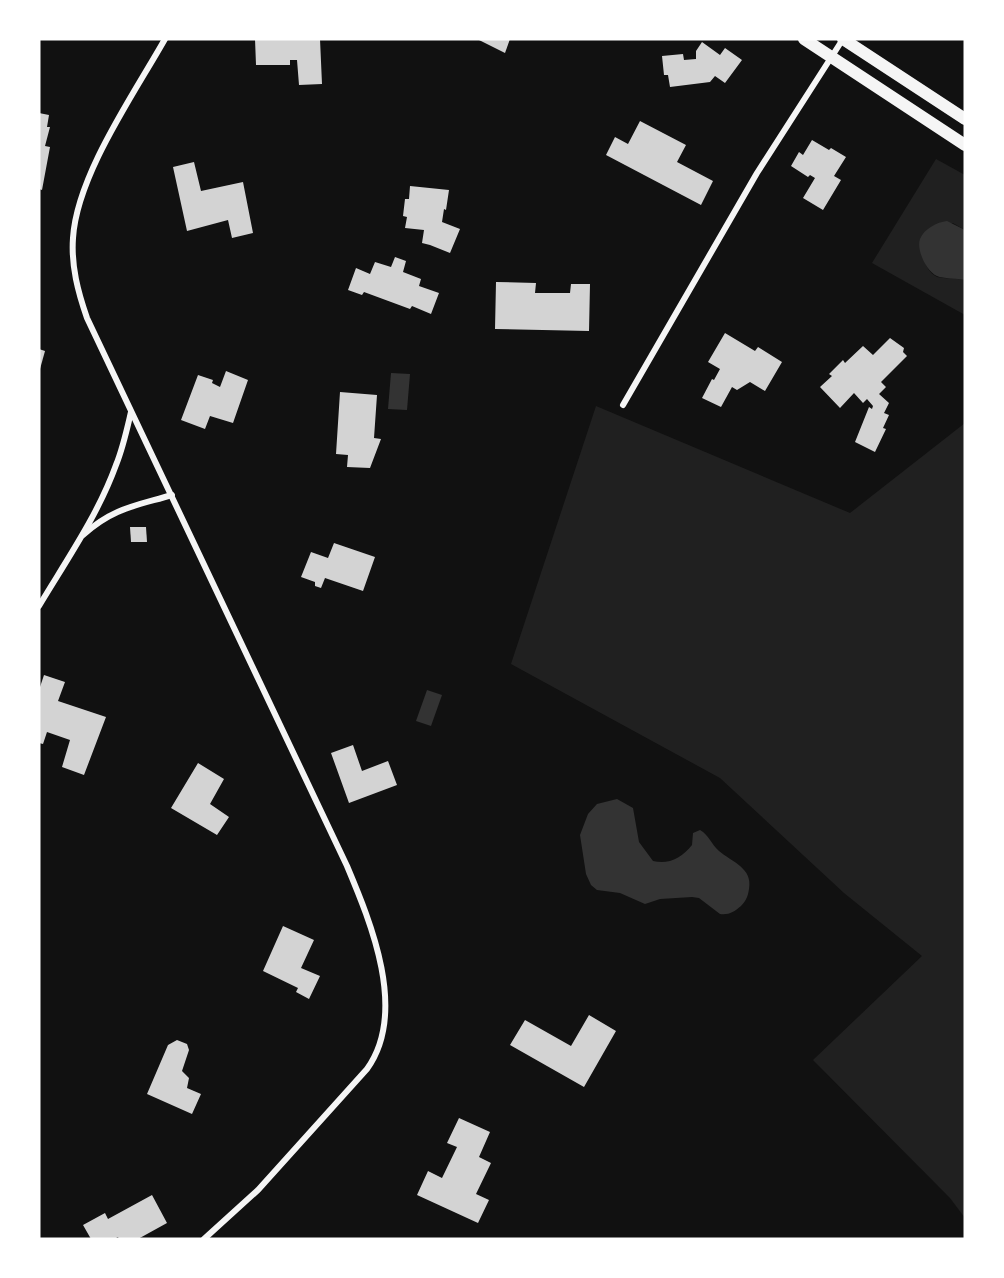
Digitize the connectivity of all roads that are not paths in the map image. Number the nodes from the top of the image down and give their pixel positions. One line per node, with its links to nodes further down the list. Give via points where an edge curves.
1 (165, 39): 8 (street, via 97,161 79,206 73,238 75,278 84,311)
2 (804, 39): 4 (main road)
3 (843, 39): 4 (street); 5 (main road)
4 (831, 58): 6 (main road); 7 (street, via 757,173)
5 (965, 119)
6 (965, 145)
7 (623, 405)
8 (131, 412): 9 (street); 10 (street, via 116,465)
9 (172, 495): 10 (street, via 111,513); 12 (street, via 347,866 372,935 385,990 381,1038 372,1061 251,1198)
10 (80, 537): 11 (street)
11 (39, 606)
12 (204, 1239)

